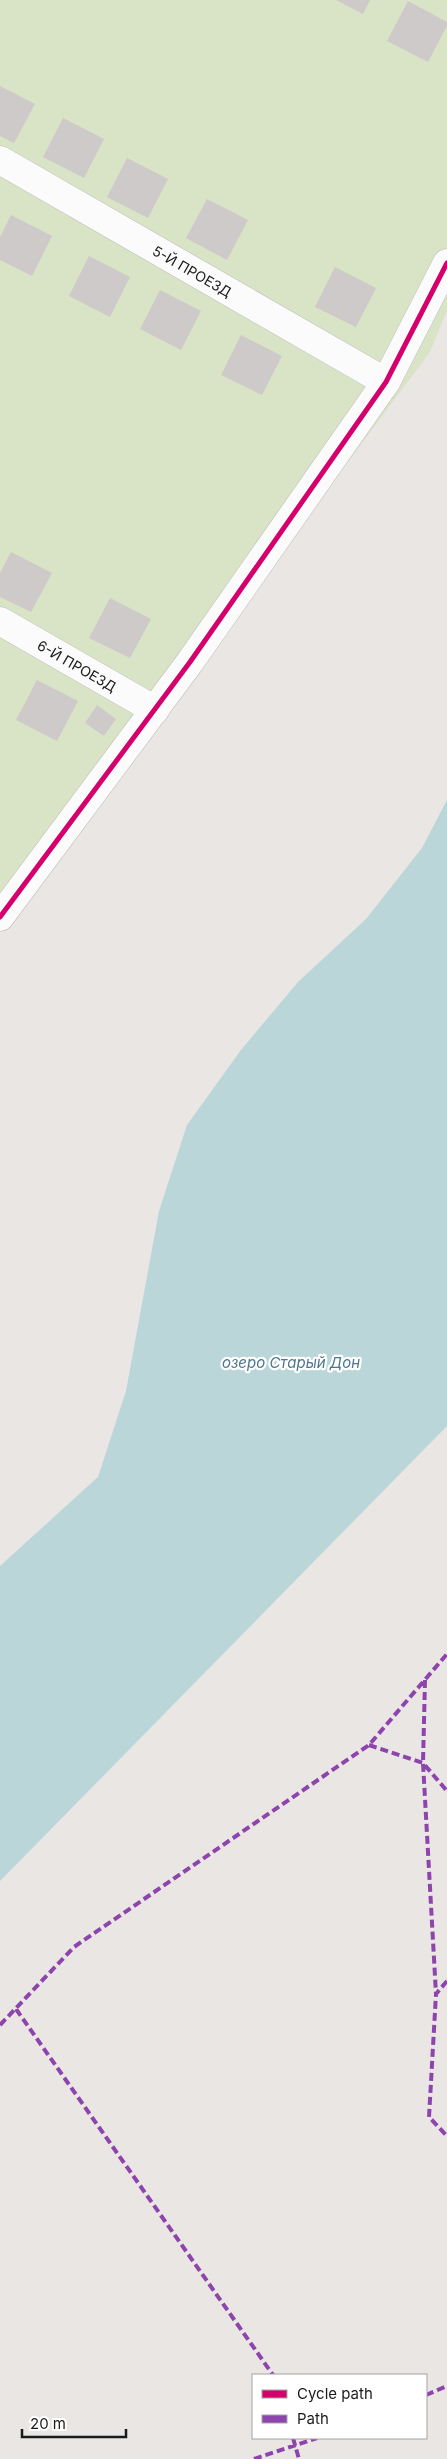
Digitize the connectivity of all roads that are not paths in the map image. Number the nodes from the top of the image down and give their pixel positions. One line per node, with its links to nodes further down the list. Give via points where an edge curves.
1 (0, 160): 3 (street, 5-Й ПРОЕЗД)
2 (447, 263): 3 (street)
3 (386, 382): 5 (street)
4 (0, 621): 5 (street, 6-Й ПРОЕЗД)
5 (154, 710): 6 (street)
6 (0, 917)

